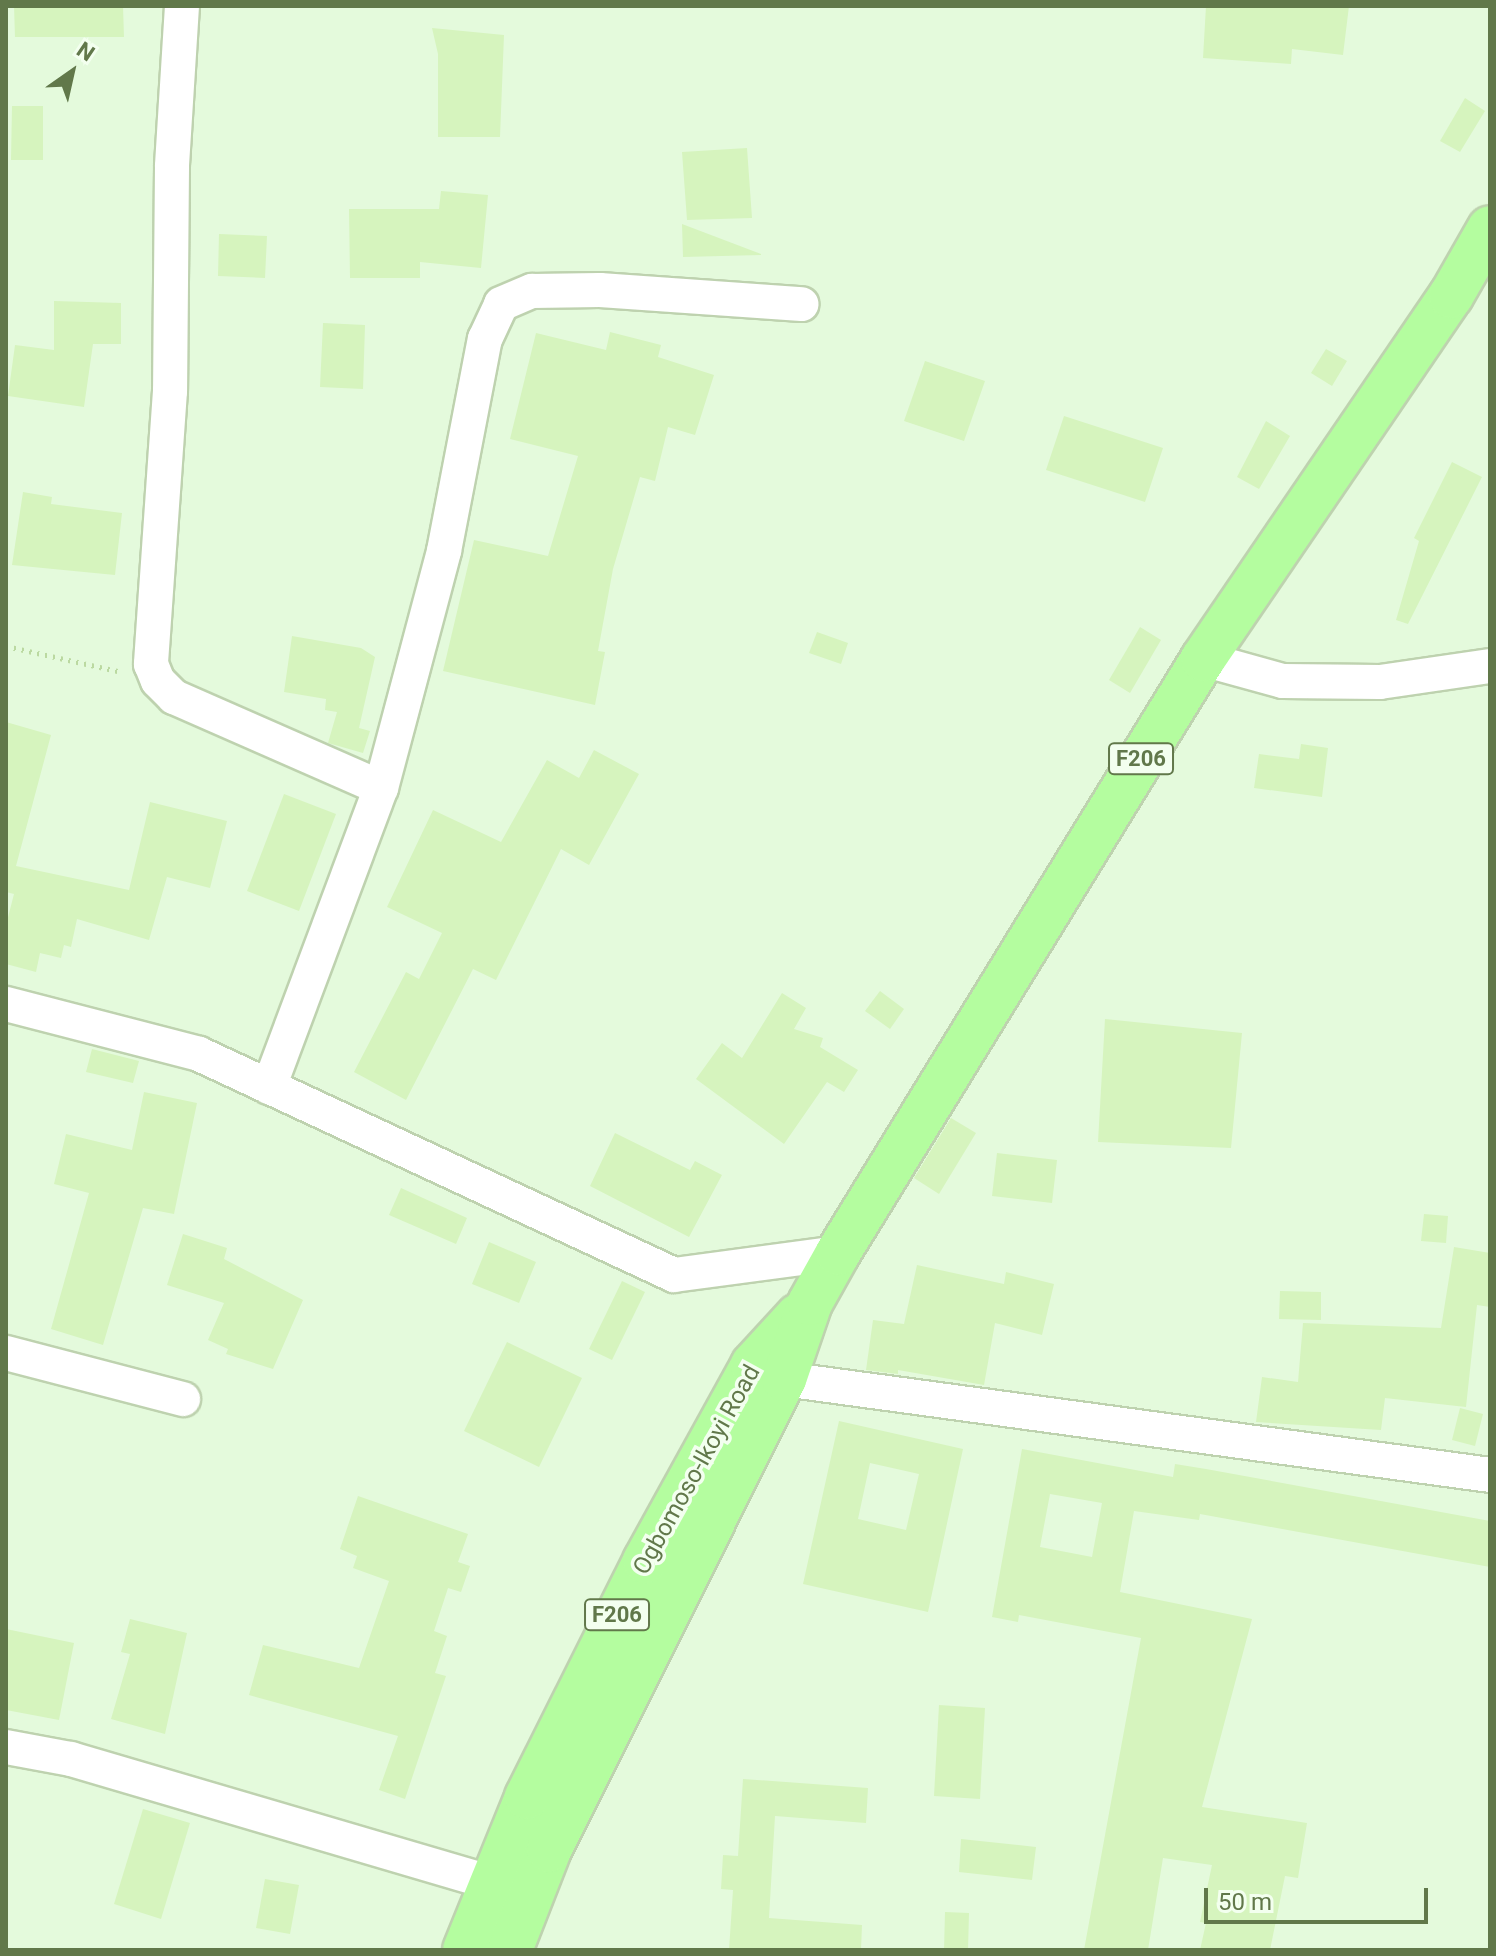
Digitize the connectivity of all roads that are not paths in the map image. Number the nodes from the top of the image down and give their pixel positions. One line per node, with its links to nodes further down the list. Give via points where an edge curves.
1 (182, 6): 6 (street, via 172,167 170,391 150,642 158,681 174,697)
2 (1490, 228): 4 (main road, F206, via 1451,296)
3 (802, 304): 6 (street, via 600,290 532,291 501,304 485,339 444,551)
4 (1203, 659): 5 (street, via 1283,681 1380,682); 9 (main road, F206)
5 (1490, 666)
6 (381, 788): 8 (street)
7 (6, 1004): 8 (street, via 199,1054)
8 (269, 1087): 9 (street, via 674,1275)
9 (838, 1253): 10 (main road, F206)
10 (810, 1303): 12 (main road, Ogbomoso-Ikoyi Road / F206); 16 (main road, Ogbomoso-Ikoyi Road / F206, via 753,1365 581,1684)
11 (6, 1353): 13 (street)
12 (784, 1379): 14 (street); 18 (main road, Ogbomoso-Ikoyi Road / F206, via 549,1850)
13 (183, 1399)
14 (1490, 1475)
15 (6, 1747): 16 (street, via 71,1759)
16 (490, 1882): 17 (main road, Ogbomoso-Ikoyi Road / F206)
17 (465, 1950)
18 (510, 1950)

